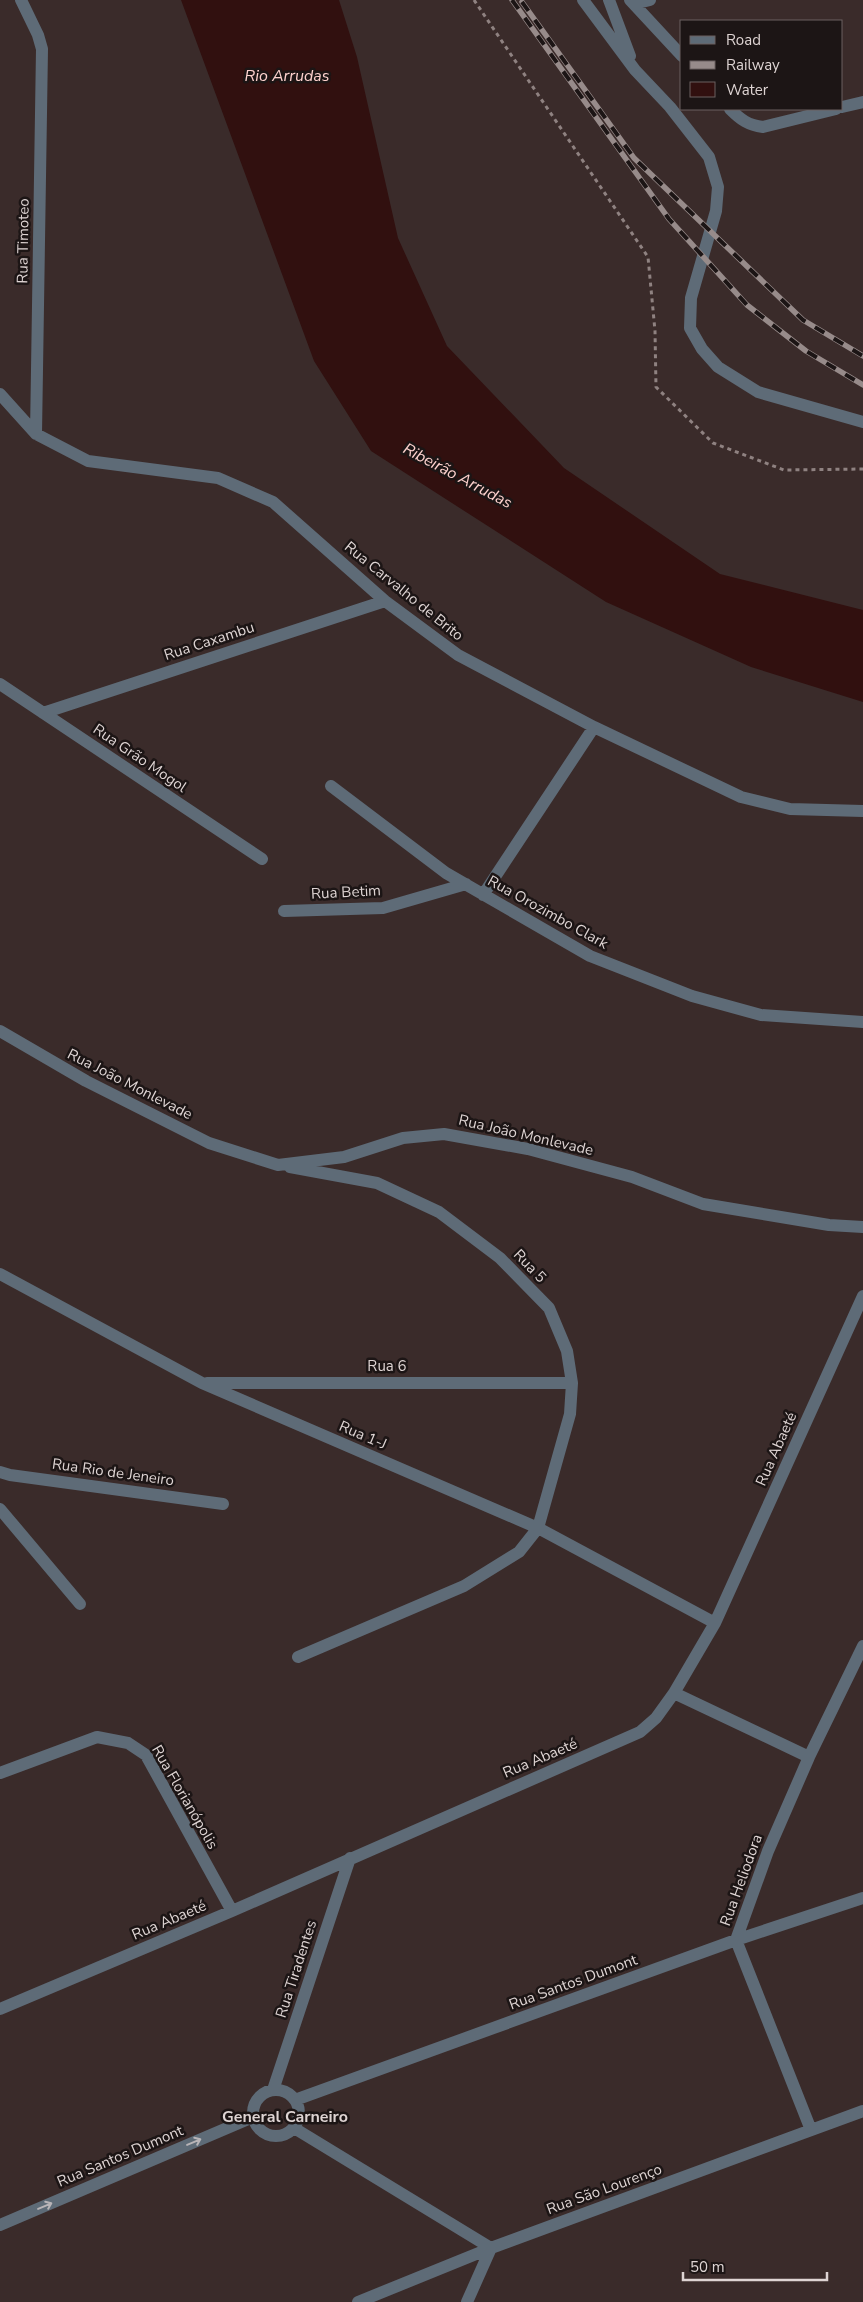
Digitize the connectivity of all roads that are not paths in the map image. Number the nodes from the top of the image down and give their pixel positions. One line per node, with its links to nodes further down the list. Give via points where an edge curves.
1 (21, 0): 15 (street, Rua Timoteo, via 42,49)
2 (583, 0): 8 (street)
3 (609, 0): 6 (street)
4 (650, 0): 5 (street)
5 (630, 1): 6 (street); 7 (street)
6 (616, 18): 8 (street)
7 (680, 54)
8 (635, 70): 14 (street, via 709,156 718,187 716,211 691,298 690,328 702,349 718,367 758,392)
9 (863, 102): 10 (street)
10 (843, 107)
11 (731, 110): 12 (street, via 741,121 764,127)
12 (832, 110)
13 (0, 394): 15 (street, Rua Carvalho de Brito)
14 (863, 422)
15 (36, 434): 16 (street, Rua Carvalho de Brito, via 88,460 218,478 273,502)
16 (385, 601): 18 (street, Rua Caxambu); 19 (street, Rua Carvalho de Brito, via 458,655)
17 (0, 684): 18 (street, Rua Grão Mogol)
18 (43, 713): 22 (street, Rua Grão Mogol)
19 (594, 727): 21 (street, Rua Carvalho de Brito, via 741,797 790,808); 24 (street)
20 (331, 786): 23 (street, Rua Orozimbo Clark, via 446,873)
21 (863, 810)
22 (262, 859)
23 (466, 884): 24 (street, Rua Orozimbo Clark); 25 (street, Rua Betim, via 383,908)
24 (483, 895): 26 (street, Rua Orozimbo Clark, via 590,956 692,996 761,1015)
25 (284, 911)
26 (863, 1022)
27 (0, 1031): 28 (street, Rua João Monlevade, via 86,1081 210,1143)
28 (278, 1165): 29 (street, Rua João Monlevade, via 344,1157 403,1138 444,1134 528,1149 632,1177 703,1204 830,1225); 33 (street, Rua 5, via 377,1183 439,1212 500,1258 549,1308 567,1351)
29 (863, 1227)
30 (0, 1274): 32 (street, Rua 1-J)
31 (863, 1296): 39 (street, Rua Abaeté)
32 (202, 1383): 33 (street, Rua 6); 37 (street, Rua 1-J)
33 (572, 1383): 37 (street, Rua 5, via 570,1414)
34 (0, 1472): 35 (street, Rua Rio de Jeneiro)
35 (223, 1504)
36 (0, 1509): 38 (street)
37 (538, 1528): 39 (street, Rua 1-J); 41 (street, via 519,1552 464,1586)
38 (80, 1604)
39 (716, 1623): 42 (street, Rua Abaeté)
40 (863, 1646): 43 (street, Rua Heliodora)
41 (298, 1657)
42 (674, 1693): 43 (street); 45 (street, Rua Abaeté, via 656,1718 640,1732)
43 (809, 1757): 48 (street, Rua Heliodora, via 768,1851)
44 (0, 1773): 47 (street, Rua Florianópolis, via 97,1737 138,1748 146,1755)
45 (350, 1858): 47 (street, Rua Abaeté); 50 (street, Rua Tiradentes)
46 (863, 1898): 48 (street, Rua Santos Dumont)
47 (232, 1911): 49 (street, Rua Abaeté)
48 (736, 1940): 51 (street, Rua Santos Dumont); 55 (street, Rua Heliodora)
49 (0, 2009)
50 (273, 2090): 51 (street, via 286,2092); 53 (street, via 260,2096 255,2103)
51 (295, 2100): 54 (street, via 299,2114)
52 (863, 2111): 55 (street, Rua São Lourenço)
53 (253, 2117): 54 (street, via 255,2125 266,2135 282,2136); 56 (street, Rua Santos Dumont, one-way to 53)
54 (294, 2128): 57 (street)
55 (811, 2130): 57 (street, Rua São Lourenço)
56 (0, 2225)
57 (491, 2248): 58 (street, Rua São Lourenço); 59 (street)
58 (358, 2302)
59 (467, 2302)

